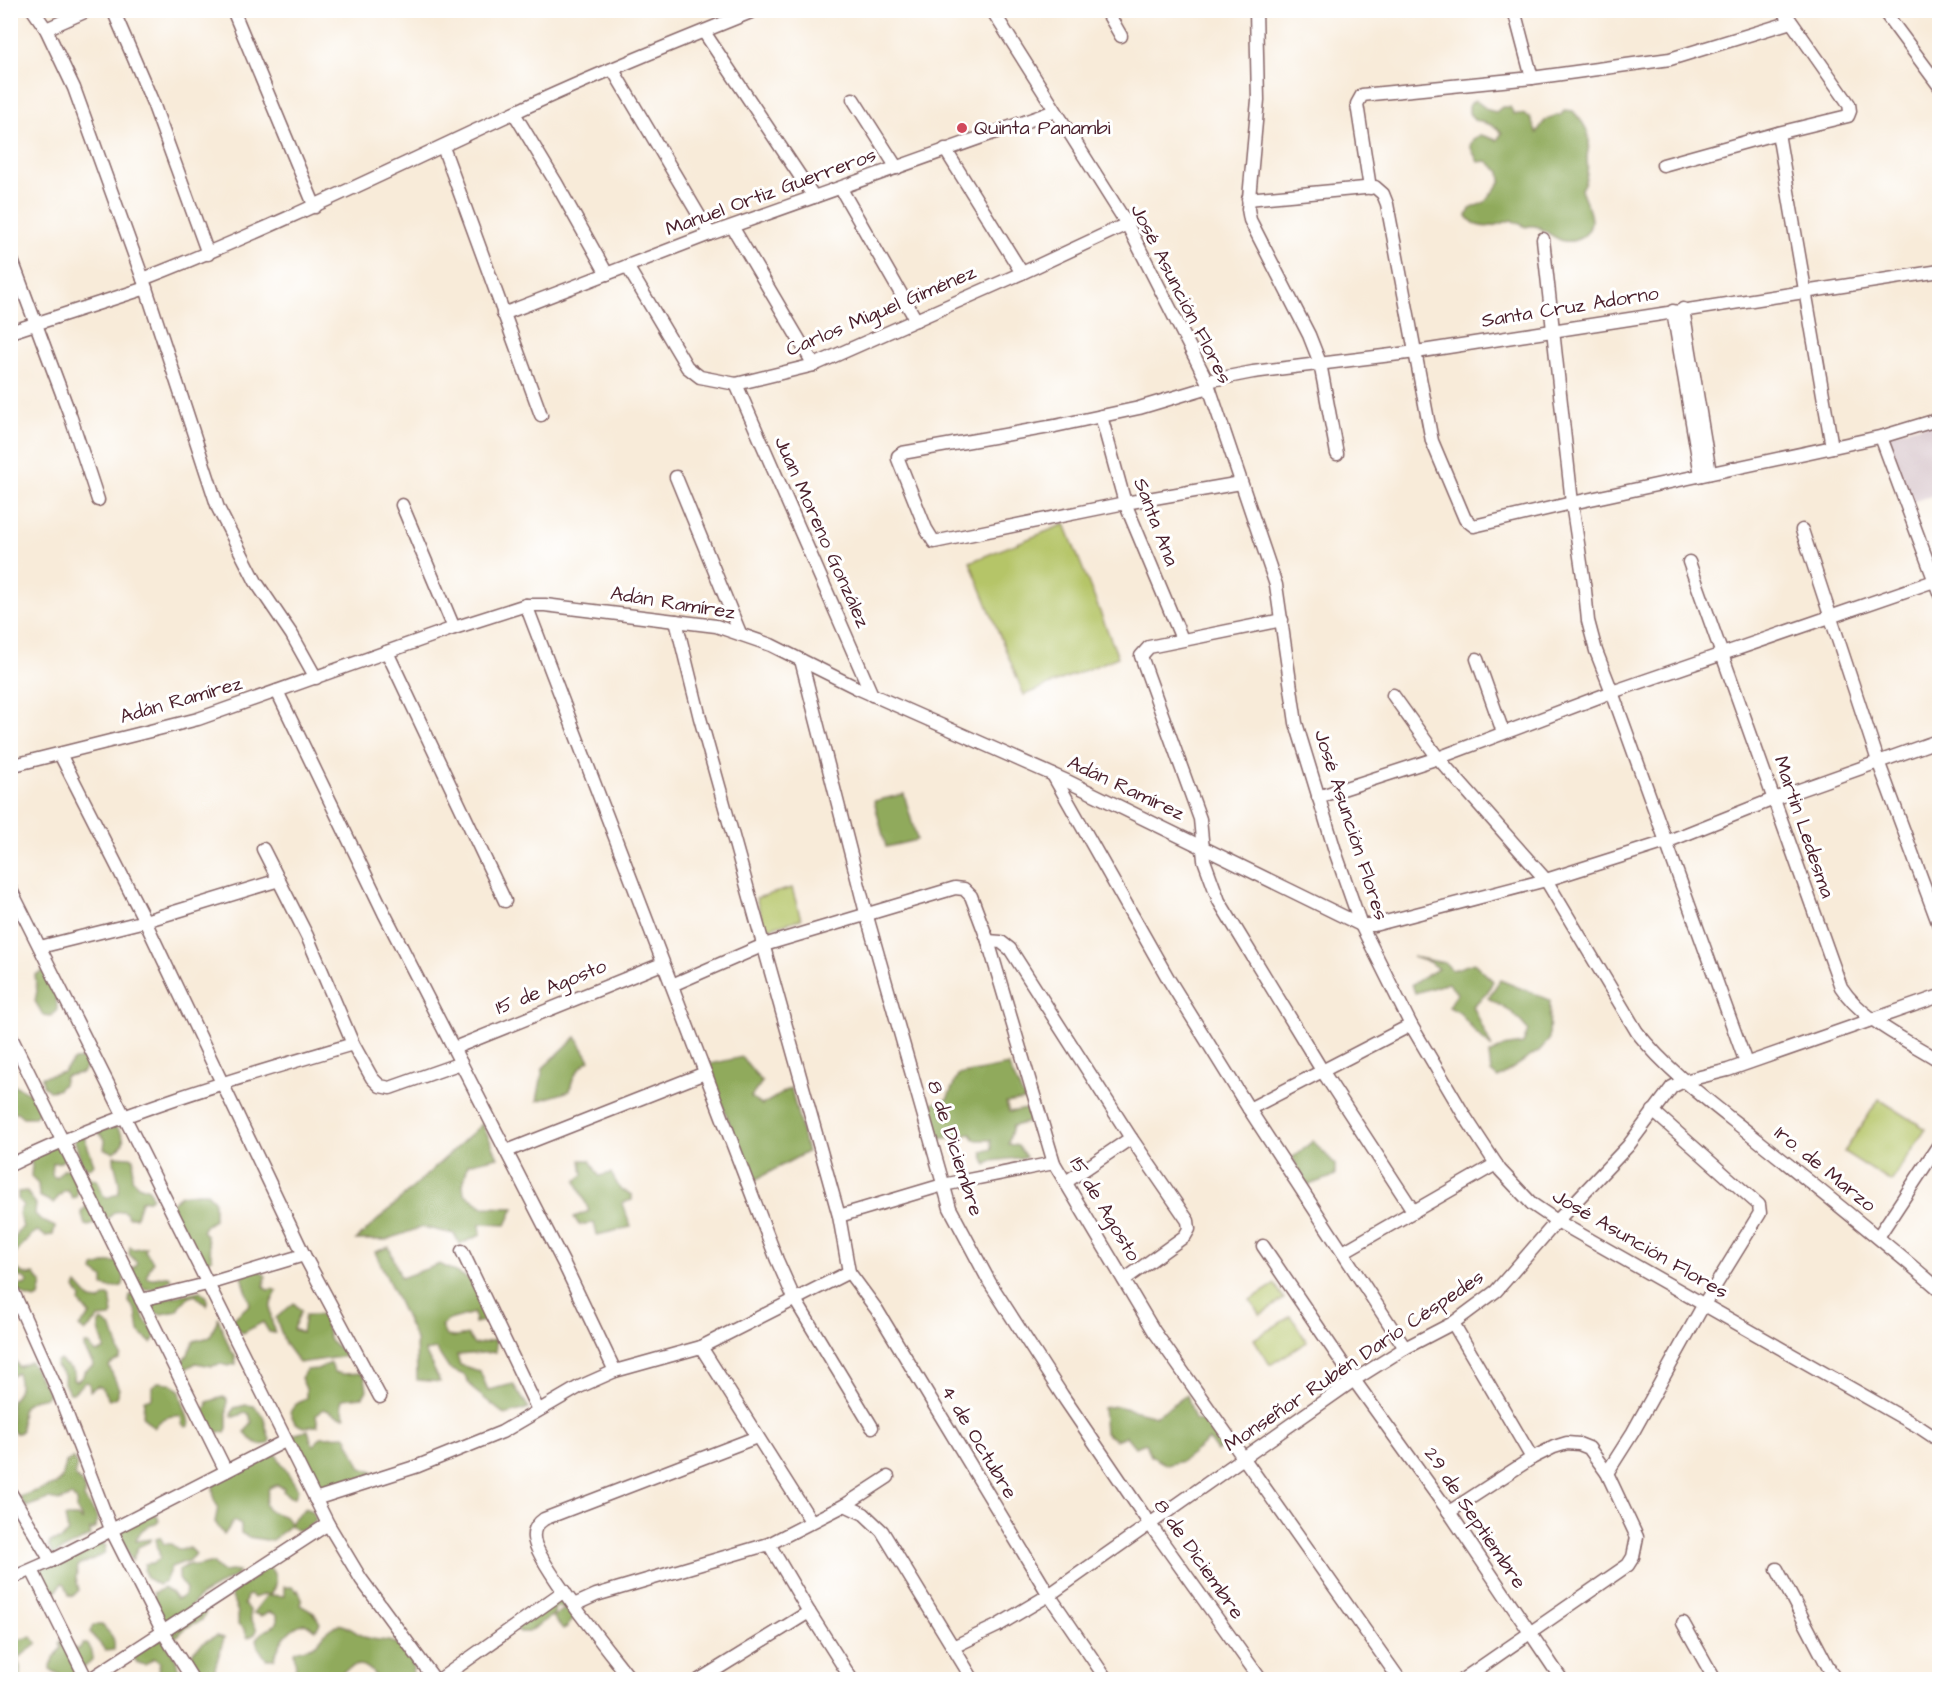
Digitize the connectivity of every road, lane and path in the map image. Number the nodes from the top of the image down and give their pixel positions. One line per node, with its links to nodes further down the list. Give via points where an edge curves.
1 (33, 10): 13 (street)
2 (89, 10): 13 (street)
3 (113, 10): 36 (street, via 153,103)
4 (233, 10): 31 (street)
5 (756, 10): 14 (street)
6 (992, 10): 20 (street, José Asunción Flores)
7 (1106, 10): 15 (street)
8 (1256, 10): 30 (street, via 1258,100)
9 (1514, 10): 17 (street)
10 (1783, 10): 12 (street)
11 (1883, 10): 18 (street)
12 (1791, 22): 17 (street, via 1670,59); 22 (street, via 1849,104 1850,111 1848,116)
13 (46, 29): 42 (street, via 74,88)
14 (704, 32): 16 (street); 29 (street)
15 (1121, 36)
16 (613, 70): 21 (street); 34 (street)
17 (1532, 78): 27 (street, via 1362,95 1357,104)
18 (1940, 87)
19 (853, 99): 26 (street)
20 (1054, 111): 24 (street, Manuel Ortiz Guerreros); 32 (street, José Asunción Flores)
21 (514, 113): 23 (street); 40 (street)
22 (1778, 133): 25 (street); 43 (street)
23 (443, 147): 31 (street); 45 (street)
24 (945, 149): 26 (street, Manuel Ortiz Guerreros); 39 (street)
25 (1663, 165)
26 (897, 168): 28 (street, Manuel Ortiz Guerreros)
27 (1370, 188): 30 (street); 50 (street, via 1375,187 1383,194 1387,204)
28 (841, 189): 29 (street, Manuel Ortiz Guerreros); 46 (street)
29 (814, 197): 33 (street, Manuel Ortiz Guerreros)
30 (1248, 200): 51 (street, via 1250,220)
31 (315, 207): 36 (street)
32 (1127, 224): 39 (street, Carlos Miguel Giménez); 54 (street, José Asunción Flores)
33 (733, 228): 34 (street, Manuel Ortiz Guerreros); 52 (street)
34 (710, 234): 38 (street, Manuel Ortiz Guerreros)
35 (1543, 238): 48 (street)
36 (208, 254): 42 (street)
37 (10, 255): 47 (street)
38 (627, 266): 40 (street, Manuel Ortiz Guerreros); 53 (street, Carlos Miguel Giménez, via 687,367 700,377)
39 (1022, 273): 46 (street, Carlos Miguel Giménez)
40 (607, 274): 45 (street, Manuel Ortiz Guerreros)
41 (1939, 276): 43 (street, Santa Cruz Adorno)
42 (145, 283): 47 (street); 83 (street, via 218,508 256,582)
43 (1805, 291): 44 (street, Santa Cruz Adorno); 59 (street)
44 (1678, 310): 48 (street, Santa Cruz Adorno); 61 (street)
45 (503, 314): 55 (street)
46 (916, 320): 52 (street, Carlos Miguel Giménez)
47 (36, 323): 49 (street); 64 (street)
48 (1553, 330): 50 (street, Santa Cruz Adorno); 66 (street)
49 (10, 332)
50 (1416, 352): 51 (street, Santa Cruz Adorno); 66 (street, via 1432,441 1469,524)
51 (1320, 363): 54 (street, Santa Cruz Adorno, via 1253,372); 60 (street)
52 (814, 365): 53 (street, Carlos Miguel Giménez)
53 (736, 384): 86 (street, Juan Moreno González)
54 (1208, 384): 56 (street, Santa Cruz Adorno, via 1139,408); 63 (street, José Asunción Flores)
55 (541, 415)
56 (1101, 416): 65 (street, Santa Ana); 65 (street, Santa Cruz Adorno, via 902,453 898,459 934,542)
57 (1940, 418): 58 (street)
58 (1881, 437): 59 (street); 70 (street)
59 (1832, 447): 61 (street)
60 (1337, 454)
61 (1706, 474): 66 (street)
62 (676, 477): 77 (street)
63 (1241, 483): 65 (street); 74 (street, José Asunción Flores, via 1276,585)
64 (98, 500)
65 (1125, 503): 78 (street, Santa Ana)
66 (1572, 503): 85 (street, via 1588,621)
67 (402, 505): 76 (street)
68 (1802, 530): 73 (street)
69 (1689, 562): 80 (street, Martin Ledesma)
70 (1937, 580): 71 (street); 73 (street)
71 (1940, 595)
72 (526, 605): 75 (street, Adán Ramírez, via 545,604); 76 (street, Adán Ramírez); 111 (street)
73 (1830, 616): 80 (street); 92 (street)
74 (1282, 620): 78 (street); 95 (street, José Asunción Flores, via 1296,723)
75 (676, 621): 77 (street, Adán Ramírez); 109 (street, 4 de Octubre)
76 (454, 628): 79 (street, Adán Ramírez)
77 (740, 633): 82 (street, Adán Ramírez)
78 (1182, 639): 98 (street, via 1149,647 1141,656 1200,819)
79 (387, 652): 83 (street, Adán Ramírez); 103 (street)
80 (1721, 654): 85 (street); 96 (street, Martin Ledesma)
81 (1477, 659): 88 (street)
82 (801, 660): 86 (street, Adán Ramírez); 104 (street, 8 de Diciembre)
83 (316, 678): 84 (street, Adán Ramírez)
84 (277, 691): 90 (street, Adán Ramírez, via 198,719); 118 (street)
85 (1612, 692): 88 (street); 97 (street)
86 (872, 694): 94 (street, Adán Ramírez)
87 (1393, 695): 91 (street, 1ro. de Marzo)
88 (1503, 732): 91 (street)
89 (1940, 740): 92 (street)
90 (60, 754): 93 (street, Adán Ramírez); 105 (street)
91 (1438, 758): 95 (street); 101 (street, 1ro. de Marzo)
92 (1878, 760): 96 (street); 107 (street)
93 (10, 766)
94 (1053, 775): 98 (street, Adán Ramírez); 126 (street, via 1169,980)
95 (1318, 797): 106 (street, José Asunción Flores)
96 (1774, 799): 97 (street); 114 (street, Martin Ledesma, via 1834,972 1850,1001)
97 (1666, 842): 101 (street); 121 (street)
98 (1201, 845): 106 (street, Adán Ramírez); 122 (street, via 1219,901)
99 (263, 849): 100 (street)
100 (279, 880): 105 (street); 117 (street)
101 (1546, 880): 106 (street, via 1374,925); 124 (street, 1ro. de Marzo, via 1637,1032)
102 (10, 888): 110 (street)
103 (505, 901)
104 (866, 913): 108 (street, 15 de Agosto, via 955,888 964,889 971,896); 109 (street, 15 de Agosto); 137 (street, 8 de Diciembre)
105 (146, 921): 110 (street); 125 (street)
106 (1361, 925): 115 (street, José Asunción Flores)
107 (1940, 928)
108 (988, 942): 129 (street, via 1001,942 1010,949); 133 (street, 15 de Agosto)
109 (764, 945): 112 (street, 15 de Agosto); 139 (street, 4 de Octubre)
110 (40, 947): 128 (street)
111 (662, 964): 112 (street); 118 (street, 15 de Agosto)
112 (672, 985): 123 (street)
113 (1940, 996): 114 (street, Monseñor Rubén Darío Céspedes)
114 (1875, 1020): 119 (street, Martin Ledesma); 121 (street, Monseñor Rubén Darío Céspedes)
115 (1411, 1025): 122 (street); 134 (street, José Asunción Flores)
116 (10, 1035): 130 (street)
117 (353, 1044): 120 (street, via 372,1077 380,1086 390,1088); 125 (street)
118 (454, 1048): 120 (street)
119 (1940, 1061)
120 (461, 1063): 132 (street)
121 (1746, 1063): 124 (street, Monseñor Rubén Darío Céspedes)
122 (1323, 1072): 126 (street); 138 (street)
123 (705, 1073): 132 (street); 151 (street)
124 (1684, 1081): 127 (street, Monseñor Rubén Darío Céspedes, via 1672,1087); 141 (street, 1ro. de Marzo)
125 (223, 1082): 128 (street); 145 (street)
126 (1249, 1109): 144 (street)
127 (1653, 1111): 140 (street, Monseñor Rubén Darío Céspedes, via 1628,1146); 153 (street, via 1761,1208)
128 (123, 1118): 130 (street); 148 (street)
129 (1131, 1138): 136 (street); 147 (street, via 1188,1221 1189,1229 1185,1236)
130 (63, 1139): 135 (street); 152 (street)
131 (1940, 1143): 141 (street)
132 (507, 1151): 157 (street)
133 (1054, 1163): 136 (street, 15 de Agosto); 137 (street)
134 (1496, 1164): 138 (street); 140 (street, José Asunción Flores, via 1532,1204)
135 (10, 1165)
136 (1066, 1182): 147 (street, 15 de Agosto)
137 (943, 1185): 139 (street); 175 (street, 8 de Diciembre, via 960,1228 990,1283)
138 (1414, 1212): 144 (street)
139 (840, 1216): 146 (street, 4 de Octubre)
140 (1557, 1221): 153 (street, José Asunción Flores); 154 (street, Monseñor Rubén Darío Céspedes, via 1497,1291)
141 (1878, 1237): 150 (street, 1ro. de Marzo)
142 (1263, 1246): 158 (street, 29 de Septiembre)
143 (462, 1251): 160 (street)
144 (1343, 1252): 156 (street)
145 (304, 1255): 148 (street); 159 (street)
146 (849, 1272): 151 (street); 184 (street, 4 de Octubre, via 877,1310)
147 (1124, 1280): 165 (street, 15 de Agosto, via 1154,1331)
148 (207, 1284): 152 (street); 163 (street)
149 (10, 1285): 177 (street, via 59,1394)
150 (1940, 1290)
151 (794, 1298): 155 (street); 161 (street)
152 (141, 1300): 167 (street)
153 (1704, 1304): 164 (street, José Asunción Flores); 168 (street)
154 (1453, 1323): 156 (street, Monseñor Rubén Darío Céspedes); 166 (street)
155 (701, 1347): 157 (street); 162 (street)
156 (1405, 1348): 158 (street, Monseñor Rubén Darío Céspedes)
157 (615, 1371): 160 (street)
158 (1354, 1380): 165 (street, Monseñor Rubén Darío Céspedes); 173 (street, 29 de Septiembre)
159 (380, 1398)
160 (538, 1410): 171 (street, via 502,1432 439,1458)
161 (872, 1427)
162 (757, 1437): 174 (street); 183 (street, via 544,1519 534,1530 534,1540)
163 (285, 1441): 167 (street); 171 (street)
164 (1940, 1441)
165 (1243, 1457): 175 (street, Monseñor Rubén Darío Céspedes); 200 (street, 15 de Agosto)
166 (1533, 1458): 168 (street, via 1567,1443 1579,1444 1589,1448); 173 (street)
167 (226, 1471): 177 (street)
168 (1607, 1473): 189 (street, via 1637,1538 1633,1557)
169 (888, 1477): 172 (street)
170 (10, 1492): 179 (street)
171 (315, 1499): 176 (street)
172 (845, 1505): 174 (street); 190 (street, via 864,1514 882,1531)
173 (1449, 1512): 189 (street, 29 de Septiembre)
174 (811, 1521): 178 (street)
175 (1149, 1523): 184 (street, Monseñor Rubén Darío Céspedes); 199 (street, 8 de Diciembre)
176 (328, 1524): 188 (street); 193 (street, via 361,1579)
177 (111, 1529): 179 (street); 188 (street)
178 (769, 1544): 185 (street); 186 (street)
179 (51, 1561): 181 (street)
180 (1777, 1569): 204 (street)
181 (32, 1570): 182 (street); 191 (street)
182 (10, 1579)
183 (564, 1591): 185 (street); 193 (street)
184 (1048, 1595): 190 (street, Monseñor Rubén Darío Céspedes); 198 (street, 4 de Octubre)
185 (574, 1605): 194 (street)
186 (808, 1612): 195 (street); 196 (street)
187 (1683, 1623): 203 (street)
188 (163, 1632): 191 (street); 192 (street)
189 (1530, 1634): 201 (street); 202 (street, 29 de Septiembre)
190 (953, 1647): 197 (street)
191 (88, 1680)
192 (193, 1680)
193 (437, 1680)
194 (631, 1680)
195 (699, 1680)
196 (852, 1680)
197 (973, 1680)
198 (1107, 1680)
199 (1261, 1680)
200 (1400, 1680)
201 (1462, 1680)
202 (1562, 1680)
203 (1715, 1680)
204 (1835, 1680)

